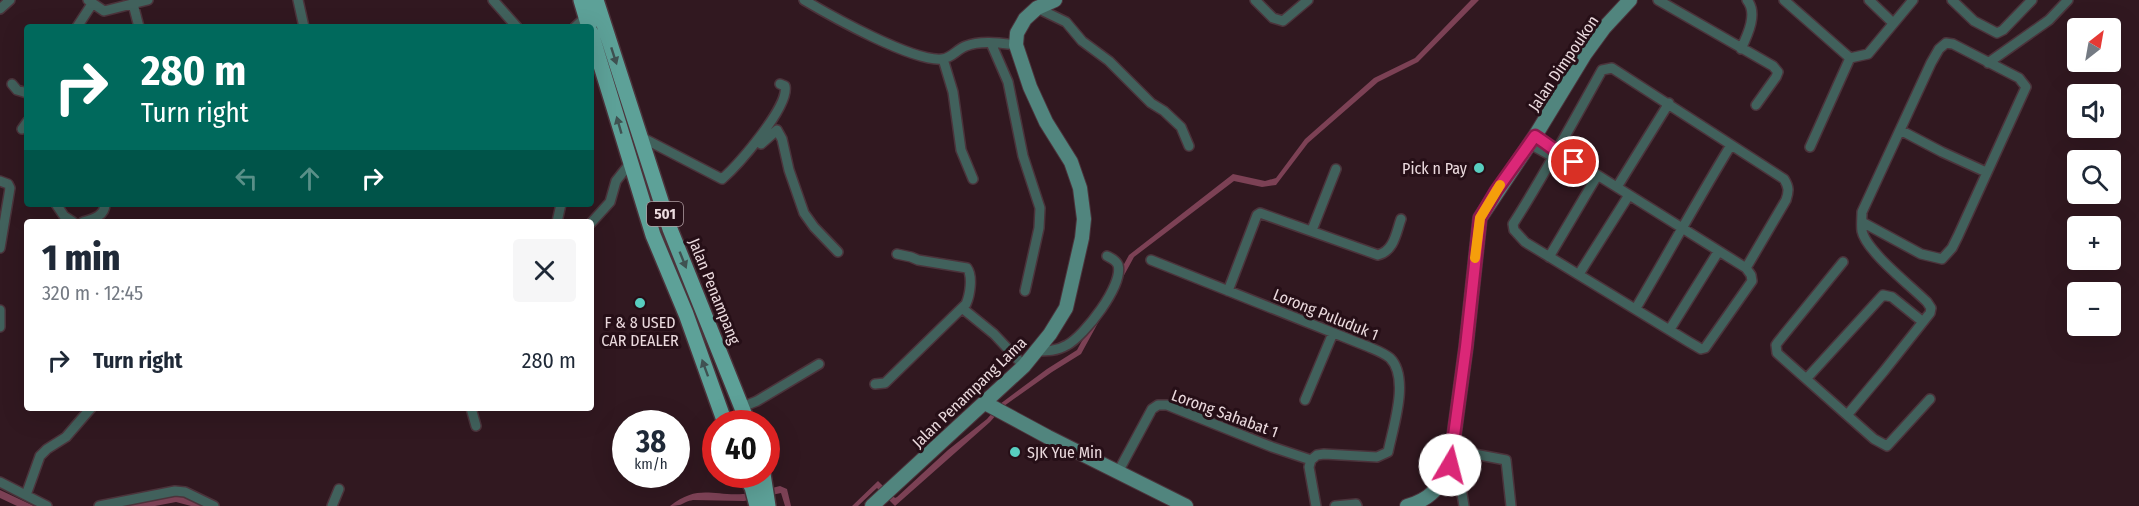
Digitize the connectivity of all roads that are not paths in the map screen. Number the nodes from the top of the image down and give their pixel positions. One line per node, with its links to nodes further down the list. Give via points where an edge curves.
1 (10, 0): 23 (street)
2 (148, 0): 21 (street)
3 (298, 0): 27 (street)
4 (493, 0): 28 (street)
5 (581, 0): 29 (main road)
6 (596, 0): 43 (main road, Jalan Penampang / 501, one-way to 43)
7 (804, 0): 35 (street, via 892,46)
8 (1055, 0): 22 (street)
9 (1255, 0): 10 (street, via 1273,18 1283,21)
10 (1308, 0)
11 (1630, 0): 44 (street, Jalan Dimpoukon, via 1594,40)
12 (1747, 0): 33 (street, via 1752,13)
13 (1784, 0): 34 (street)
14 (1869, 0): 24 (street)
15 (1913, 0): 24 (street)
16 (1952, 0): 20 (street, via 1974,21 1997,33)
17 (2068, 0): 36 (street, via 2049,20)
18 (1660, 1): 33 (street)
19 (90, 2): 21 (street, via 104,11); 25 (street)
20 (2027, 2)
21 (133, 4): 26 (street)
22 (1037, 8): 32 (street, via 1020,25); 46 (street, via 1066,22 1076,36 1109,61 1181,127)
23 (0, 9)
24 (1893, 23): 34 (street, via 1868,54)
25 (79, 24)
26 (139, 24)
27 (303, 24)
28 (514, 24)
29 (584, 24)
30 (594, 43): 49 (main road, 501, one-way to 30)
31 (991, 43): 32 (street); 35 (street, via 966,45); 77 (street, via 1008,82 1023,156 1040,208)
32 (1016, 45): 86 (street, Jalan Penampang Lama, via 1046,122 1074,169 1084,219 1065,308)
33 (1742, 49): 41 (street, via 1778,72)
34 (1850, 58): 47 (street)
35 (944, 59): 54 (street, via 961,150)
36 (1988, 63): 42 (street, via 1946,43 1939,49); 51 (street, via 2019,78 2026,87)
37 (12, 84): 39 (street)
38 (780, 84): 52 (street, via 786,91 778,111)
39 (24, 92)
40 (1669, 103): 45 (street); 48 (street, via 1612,68 1602,70); 56 (street)
41 (1756, 105)
42 (1900, 130): 51 (street); 64 (street, via 1862,212)
43 (639, 136): 52 (street, via 722,179); 94 (main road, Jalan Penampang / 501, one-way to 94, via 670,229)
44 (1532, 140): 48 (street, via 1548,154); 101 (street, Jalan Dimpoukon, via 1480,218)
45 (1731, 145): 65 (street); 75 (street, via 1784,179 1789,189)
46 (1189, 146)
47 (1810, 147)
48 (1556, 153): 53 (street); 72 (street, via 1513,224 1525,242)
49 (631, 162): 63 (street, via 616,181 610,202); 95 (main road, 501, one-way to 49, via 653,235)
50 (1336, 170): 66 (street)
51 (1986, 172): 64 (street, via 1952,248 1942,259 1922,254)
52 (729, 174): 68 (street, via 777,130 804,213)
53 (1597, 176): 56 (street); 72 (street)
54 (973, 179)
55 (0, 181): 67 (street, via 10,188)
56 (1617, 187): 57 (street)
57 (1629, 195): 65 (street); 76 (street)
58 (58, 207): 60 (street)
59 (104, 207): 61 (street)
60 (68, 219)
61 (95, 219)
62 (1401, 219): 66 (street, via 1391,248 1378,255)
63 (594, 221)
64 (1862, 222): 82 (street, via 1869,245 1931,308)
65 (1682, 228): 69 (street); 80 (street)
66 (1312, 230): 78 (street, via 1257,215)
67 (0, 248)
68 (838, 252)
69 (1718, 252): 75 (street); 84 (street)
70 (897, 254): 79 (street, via 969,270 968,300)
71 (1107, 256): 86 (street, via 1118,268 1103,308 1068,345)
72 (1548, 256): 76 (street)
73 (1151, 260): 78 (street, Lorong Puluduk 1)
74 (1843, 262): 89 (street, via 1776,345 1778,353)
75 (1746, 268): 84 (street, via 1752,280 1705,348)
76 (1579, 274): 80 (street)
77 (1025, 291)
78 (1228, 291): 85 (street, Lorong Puluduk 1)
79 (962, 308): 88 (street); 90 (street, via 885,383)
80 (1636, 308): 84 (street)
81 (0, 310): 83 (street)
82 (1923, 322): 89 (street, via 1893,297 1883,295); 99 (street)
83 (0, 327)
84 (1670, 329)
85 (1333, 333): 92 (street); 102 (street, Lorong Puluduk 1, via 1389,357 1399,372 1400,389 1384,456 1324,454)
86 (1035, 351): 88 (street, Jalan Penampang Lama)
87 (819, 363): 94 (street)
88 (1024, 366): 93 (street, Jalan Penampang Lama)
89 (1807, 378): 99 (street)
90 (875, 384)
91 (1930, 399): 99 (street, via 1887,446)
92 (1305, 400)
93 (984, 403): 103 (street); 116 (street, Jalan Penampang Lama)
94 (742, 407): 96 (main road, Jalan Penampang / 501)
95 (720, 410)
96 (743, 410)
97 (88, 411): 109 (street, via 66,437 40,456)
98 (472, 411): 100 (street)
99 (1848, 414)
100 (476, 426)
101 (1452, 452): 104 (street, Jalan Dimpoukon); 123 (street, via 1506,460)
102 (1311, 460): 103 (street, Lorong Sahabat 1, via 1167,405 1158,405 1152,409); 118 (street)
103 (1118, 472): 117 (street)
104 (1446, 478): 121 (street, via 1428,497); 122 (street, via 1454,477 1460,482)
105 (0, 483): 109 (street)
106 (756, 488): 114 (main road)
107 (760, 488): 115 (main road)
108 (339, 489): 113 (street)
109 (26, 495): 110 (street)
110 (47, 506)
111 (99, 506): 112 (street, via 175,491)
112 (213, 506)
113 (333, 506)
114 (757, 506)
115 (768, 506)
116 (872, 506)
117 (1186, 506)
118 (1316, 506)
119 (1335, 506): 120 (street)
120 (1357, 506)
121 (1407, 506)
122 (1464, 506)
123 (1511, 506)

